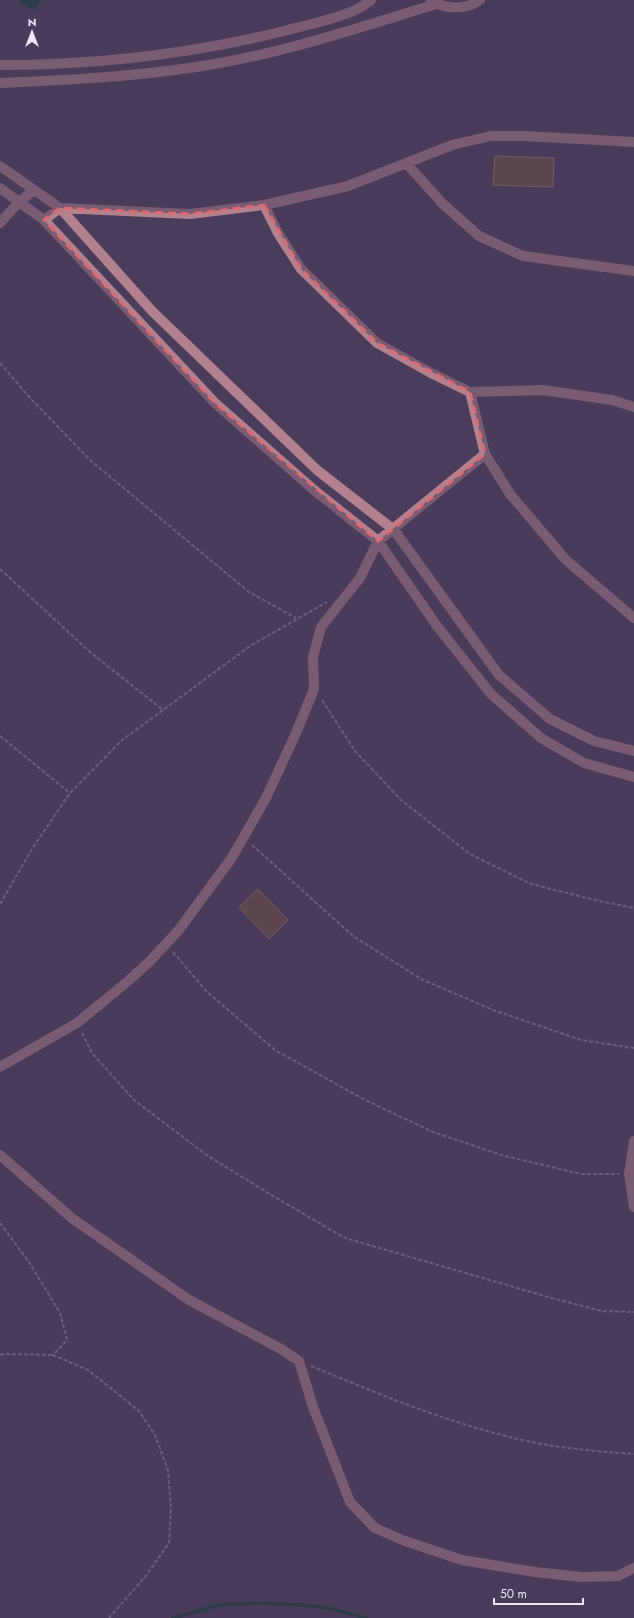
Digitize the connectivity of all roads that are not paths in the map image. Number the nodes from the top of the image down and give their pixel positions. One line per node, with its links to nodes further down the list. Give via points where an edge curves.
1 (372, 0): 4 (street, via 353,11 241,41 159,55 89,62)
2 (480, 0): 3 (street, via 465,7 450,8)
3 (434, 2): 5 (street, via 274,51 197,67 116,77)
4 (1, 65)
5 (0, 83)
6 (634, 142): 7 (street, via 491,136 452,145)
7 (406, 163): 12 (street, via 348,186); 16 (street, via 443,204 479,236 523,256)
8 (0, 166): 10 (street)
9 (0, 188): 11 (street)
10 (34, 190): 11 (street); 13 (street)
11 (19, 202): 14 (street); 15 (street)
12 (264, 205): 13 (street, via 190,214); 17 (street, via 301,269 377,342)
13 (60, 208): 14 (street); 20 (street, via 152,311 317,470)
14 (44, 220): 21 (street, via 215,403 314,490)
15 (0, 223)
16 (634, 271)
17 (470, 392): 18 (street, via 543,390 612,400); 19 (street)
18 (634, 407)
19 (485, 454): 20 (street); 22 (street, via 510,494 566,560)
20 (394, 530): 21 (street); 23 (street, via 499,675 550,719 594,741)
21 (378, 541): 24 (street, via 437,626 491,694 540,738 584,763); 25 (street, via 360,578 321,626 313,656 314,689 269,792 232,859 178,931 127,982 77,1023)
22 (634, 618)
23 (634, 751)
24 (634, 777)
25 (0, 1067)
26 (634, 1141): 28 (street, via 628,1174)
27 (0, 1155): 29 (street, via 73,1219 189,1300 299,1361 313,1407 350,1502 375,1528 406,1542 462,1560 535,1572 582,1577 618,1576)
28 (634, 1207)
29 (634, 1568)

